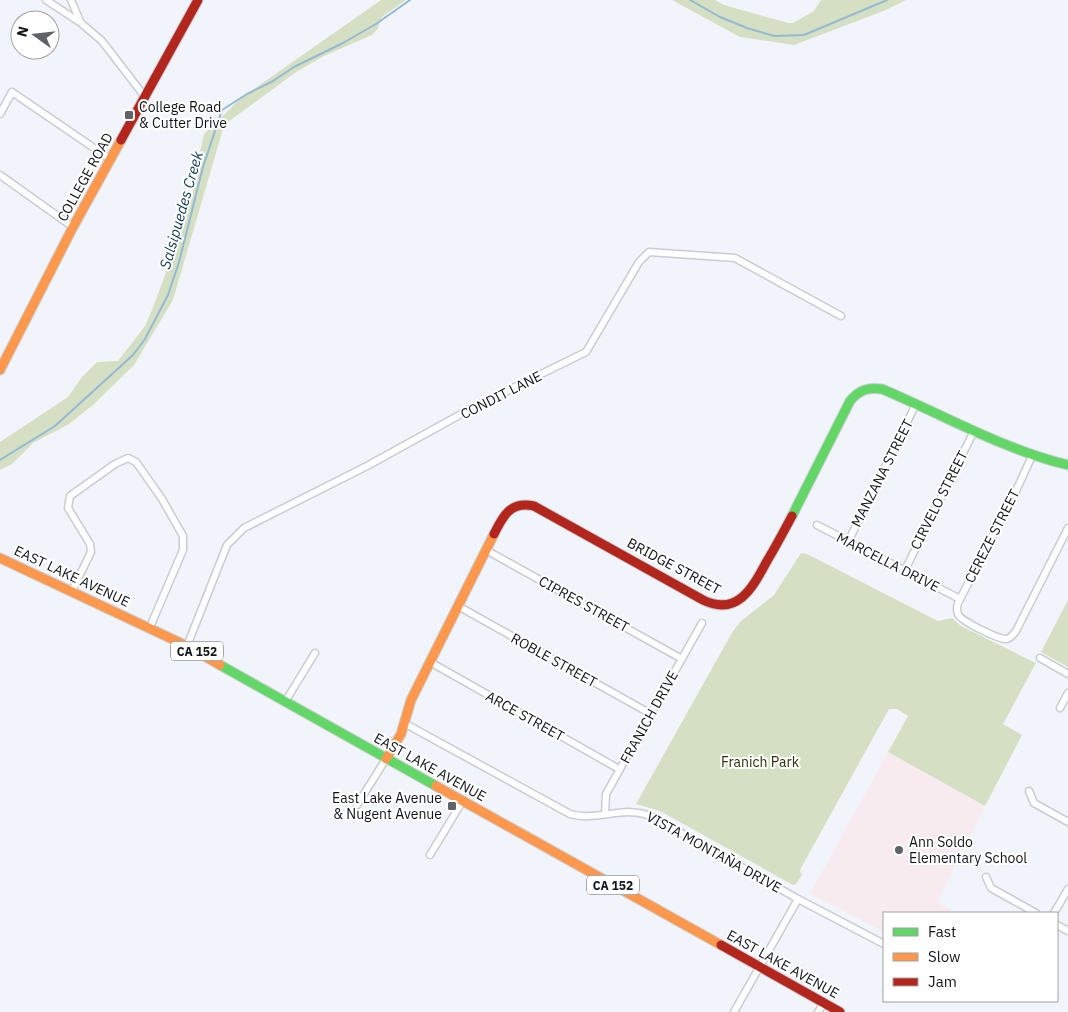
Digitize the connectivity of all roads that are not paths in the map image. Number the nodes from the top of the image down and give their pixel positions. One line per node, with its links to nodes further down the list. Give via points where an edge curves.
1 (46, 0): 4 (street)
2 (71, 0): 4 (street)
3 (198, 0): 5 (street, COLLEGE ROAD)
4 (81, 23): 5 (street, via 106,46)
5 (145, 97): 7 (street, COLLEGE ROAD)
6 (0, 114): 7 (street, via 12,92)
7 (110, 159): 9 (street, COLLEGE ROAD)
8 (0, 175): 9 (street)
9 (73, 227): 11 (street, COLLEGE ROAD)
10 (841, 316): 27 (street, CONDIT LANE, via 735,258 649,252 639,262 586,352 244,528 227,545)
11 (0, 370)
12 (916, 404): 13 (street, BRIDGE STREET); 18 (street, MANZANA STREET); 19 (street, BRIDGE STREET, via 875,387 862,390 853,397 769,558 749,591 732,604 707,602 530,505 508,510)
13 (974, 431): 14 (street, BRIDGE STREET); 21 (street, CIRVELO STREET)
14 (1032, 456): 15 (street, BRIDGE STREET); 23 (street, CEREZE STREET)
15 (1068, 465)
16 (816, 526): 18 (street, MARCELLA DRIVE)
17 (1068, 528): 23 (street, CEREZE STREET, via 1012,636 998,638 958,616)
18 (848, 542): 21 (street, MARCELLA DRIVE)
19 (486, 550): 24 (street, BRIDGE STREET); 30 (street, CIPRES STREET)
20 (0, 558): 22 (street, EAST LAKE AVENUE / CA 152)
21 (905, 570): 23 (street, MARCELLA DRIVE)
22 (72, 592): 26 (street, EAST LAKE AVENUE / CA 152); 26 (street, via 91,552 90,544 68,508 70,496 128,458 136,462 183,536 183,550)
23 (960, 598)
24 (458, 606): 31 (street, BRIDGE STREET); 36 (street, ROBLE STREET)
25 (702, 623): 30 (street, FRANICH DRIVE)
26 (150, 627): 27 (street, EAST LAKE AVENUE / CA 152)
27 (187, 646): 34 (street, EAST LAKE AVENUE / CA 152)
28 (315, 653): 34 (street)
29 (1040, 658): 32 (street)
30 (682, 659): 36 (street, FRANICH DRIVE)
31 (430, 662): 37 (street, BRIDGE STREET); 39 (street, ARCE STREET)
32 (1068, 674)
33 (1068, 693): 35 (street)
34 (285, 702): 38 (street, EAST LAKE AVENUE / CA 152)
35 (1060, 708)
36 (651, 714): 39 (street, FRANICH DRIVE)
37 (404, 723): 38 (street, BRIDGE STREET); 43 (street, VISTA MONTAÑA DRIVE, via 565,812 580,816)
38 (386, 759): 41 (street, EAST LAKE AVENUE / CA 152); 42 (street)
39 (620, 769): 43 (street, FRANICH DRIVE, via 606,794)
40 (1029, 791): 44 (street, via 1034,803)
41 (462, 802): 45 (street); 52 (street, EAST LAKE AVENUE / CA 152)
42 (357, 805)
43 (605, 814): 48 (street, VISTA MONTAÑA DRIVE, via 630,811 654,817)
44 (1068, 822)
45 (430, 855)
46 (986, 876): 49 (street, via 991,888)
47 (1068, 889): 50 (street)
48 (798, 899): 51 (street, VISTA MONTAÑA DRIVE); 52 (street)
49 (1034, 912)
50 (1055, 912)
51 (883, 943)
52 (760, 966): 53 (street, EAST LAKE AVENUE / CA 152); 54 (street)
53 (824, 1003): 55 (street); 56 (street, EAST LAKE AVENUE / CA 152)
54 (734, 1012)
55 (818, 1012)
56 (840, 1012)

